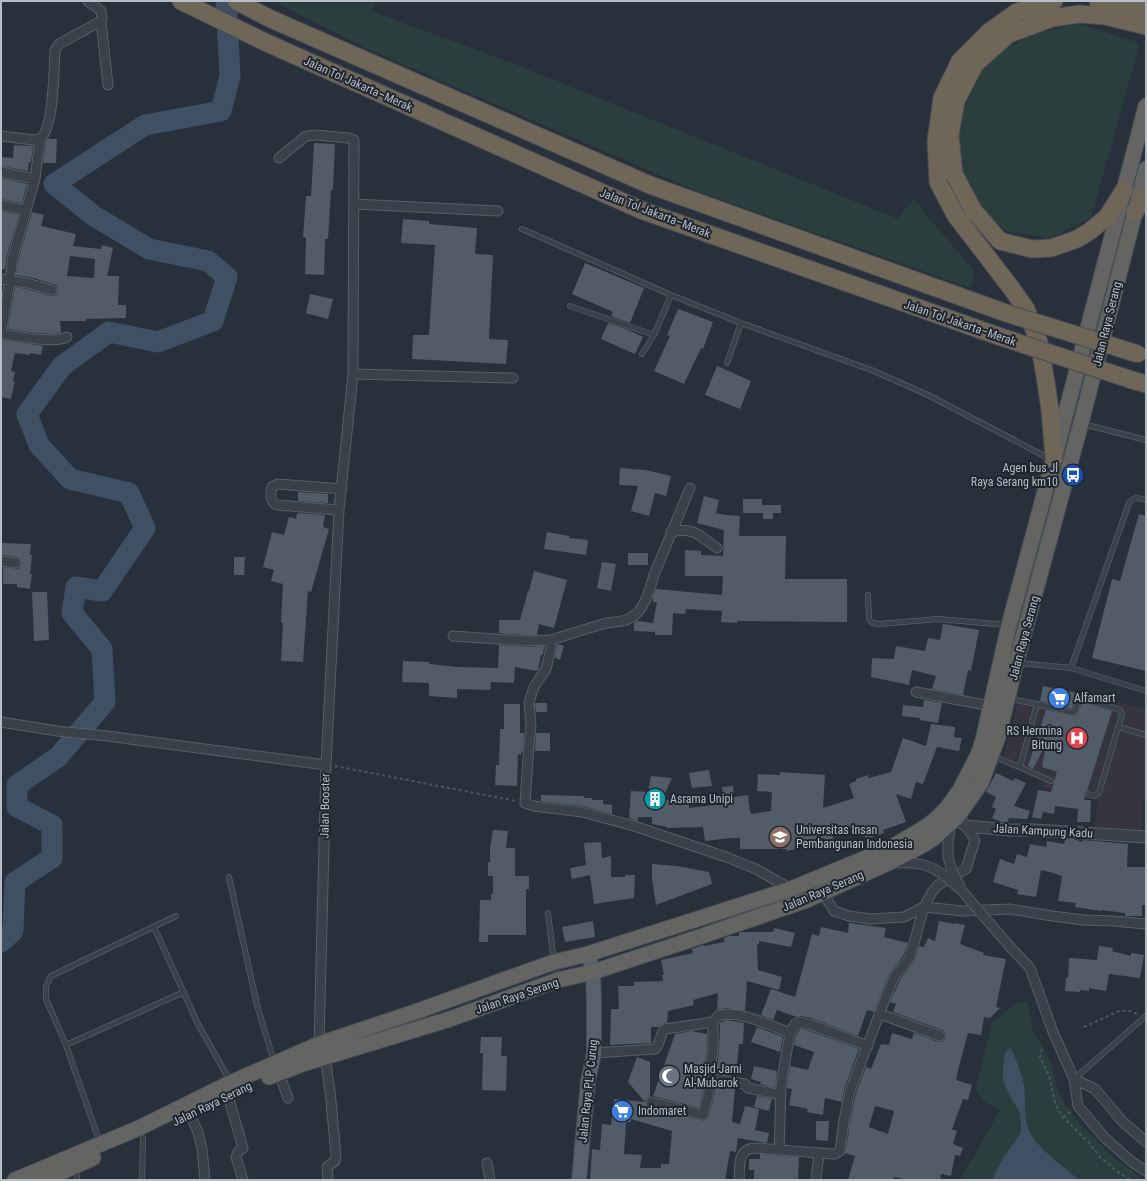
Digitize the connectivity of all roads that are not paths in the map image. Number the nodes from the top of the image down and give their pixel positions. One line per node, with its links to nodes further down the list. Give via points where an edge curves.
1 (88, 1): 7 (street, via 101,11)
2 (236, 1): 33 (highway, Jalan Tol Jakarta–Merak, bridge, via 650,185 1006,313)
3 (1054, 1): 40 (highway, via 1018,12 989,32 960,61 942,98 936,141 938,182 956,216 1026,309 1039,342 1049,403)
4 (1098, 1): 6 (highway)
5 (188, 5): 37 (highway, Jalan Tol Jakarta–Merak, bridge, via 266,44 641,210 998,336)
6 (1142, 17): 16 (highway, via 1080,14 1052,18 1009,34 974,64 956,101 950,135 954,174 973,210 1000,241 1032,249 1051,248 1077,239 1107,217)
7 (102, 21): 8 (street); 11 (street, via 59,44 55,50 51,113 44,136)
8 (108, 85)
9 (1146, 106): 16 (highway, Jalan Raya Serang)
10 (1, 136): 11 (street)
11 (40, 139): 15 (street)
12 (279, 158): 18 (street, via 306,136 354,140)
13 (1146, 169): 22 (highway, Jalan Raya Serang)
14 (1, 172): 15 (street)
15 (35, 179): 20 (street)
16 (1124, 190): 40 (highway, Jalan Raya Serang)
17 (1146, 195): 22 (highway)
18 (354, 204): 21 (street); 35 (street)
19 (1, 206): 20 (street)
20 (26, 210): 24 (street)
21 (498, 211)
22 (1135, 212): 38 (highway, Jalan Raya Serang)
23 (522, 229): 26 (lane)
24 (5, 280): 25 (street); 29 (street)
25 (52, 290)
26 (671, 295): 28 (lane); 30 (lane)
27 (570, 306): 30 (lane)
28 (741, 323): 34 (lane); 40 (lane, via 874,371 928,395)
29 (1, 334): 31 (street, via 53,340)
30 (654, 335): 32 (lane)
31 (67, 337)
32 (642, 354)
33 (1142, 355)
34 (727, 363)
35 (353, 374): 36 (street); 44 (street)
36 (513, 378)
37 (1139, 382)
38 (1082, 423): 39 (lane); 42 (highway, Jalan Raya Serang)
39 (1146, 440)
40 (1054, 459): 41 (highway, Jalan Raya Serang)
41 (1049, 476): 42 (highway); 52 (highway, Jalan Raya Serang)
42 (1065, 481): 55 (highway, Jalan Raya Serang)
43 (690, 488): 47 (street)
44 (342, 489): 46 (street); 46 (street, via 278,484 272,487 271,491 272,501 277,505)
45 (1146, 500): 56 (lane, via 1138,498 1129,503)
46 (340, 510): 66 (street)
47 (671, 532): 48 (street, via 692,531); 54 (street, via 651,586 636,614 625,621 609,623)
48 (717, 548)
49 (1, 561): 50 (street)
50 (16, 562)
51 (868, 595): 52 (lane, via 869,619 872,623 938,619)
52 (1009, 625): 61 (highway, Jalan Raya Serang)
53 (453, 636): 54 (street)
54 (551, 640): 75 (street, via 546,669 534,687 529,702 531,726 525,803 582,812 634,826 756,869)
55 (1016, 663): 56 (lane); 59 (highway, Jalan Raya Serang)
56 (1071, 668): 57 (lane)
57 (1146, 691)
58 (916, 692): 61 (street)
59 (1008, 698): 60 (lane); 65 (highway, Jalan Raya Serang)
60 (1037, 704): 63 (lane, via 1073,713 1081,697 1120,710 1122,714); 67 (lane)
61 (991, 706): 70 (highway, Jalan Raya Serang, via 978,755 960,790)
62 (1, 722): 66 (street, Jalan Booster)
63 (1118, 727): 64 (lane); 69 (lane, via 1099,794)
64 (1146, 735)
65 (992, 756): 67 (lane); 70 (highway, Jalan Raya Serang, via 981,783)
66 (326, 765): 90 (street, Jalan Booster)
67 (1020, 768): 68 (lane)
68 (1051, 781)
69 (1088, 794)
70 (955, 819): 71 (street, Jalan Kampung Kadu, via 1010,830); 72 (highway, Jalan Raya Serang, via 934,838); 73 (street, via 948,843); 75 (highway, Jalan Raya Serang, via 930,824 890,848); 77 (street, via 975,840 966,869 938,885)
71 (1146, 836)
72 (888, 863): 73 (street, via 911,862); 76 (highway, Jalan Raya Serang)
73 (948, 874): 101 (street, bridge, via 1030,968 1053,1032)
74 (229, 877): 99 (lane, via 257,1005)
75 (791, 889): 82 (highway, Jalan Raya Serang)
76 (823, 893): 77 (street, via 834,911 870,919 904,917); 84 (highway, Jalan Raya Serang)
77 (924, 907): 80 (street, via 963,911 1010,909 1083,920); 87 (street, via 910,957 896,974)
78 (548, 913): 83 (lane)
79 (176, 916): 81 (lane)
80 (1146, 924)
81 (154, 927): 86 (lane); 95 (lane, via 51,976 46,986 46,999)
82 (588, 954): 83 (highway, Jalan Raya Serang); 84 (main road, Jalan Raya PLP Curug)
83 (554, 962): 85 (lane); 93 (highway, Jalan Raya Serang)
84 (593, 972): 85 (highway, Jalan Raya Serang); 97 (main road, Jalan Raya PLP Curug)
85 (558, 980): 98 (highway, Jalan Raya Serang, via 450,1019)
86 (184, 992): 95 (lane); 102 (lane)
87 (880, 1014): 92 (street); 96 (street)
88 (1146, 1016): 101 (lane)
89 (713, 1022): 91 (street, via 720,1015 733,1014); 97 (street, via 665,1029 654,1048); 100 (street)
90 (320, 1024): 93 (street); 94 (street, Jalan Booster)
91 (790, 1033): 96 (street, via 795,1024 800,1022); 103 (street)
92 (940, 1036)
93 (334, 1038): 94 (highway, Jalan Raya Serang)
94 (319, 1044): 99 (highway, Jalan Raya Serang)
95 (66, 1045): 109 (lane)
96 (868, 1046): 111 (street, via 850,1091 840,1151 835,1154)
97 (594, 1053): 123 (main road, Jalan Raya PLP Curug, via 588,1081)
98 (325, 1058): 99 (highway, Jalan Raya Serang); 121 (street, via 336,1155 335,1161 327,1167)
99 (277, 1068): 102 (highway, Jalan Raya Serang); 104 (street)
100 (710, 1078): 103 (street, via 745,1084 748,1088); 105 (street, via 703,1115)
101 (1074, 1079): 108 (street, via 1095,1089 1122,1121); 114 (street, via 1078,1106 1105,1138)
102 (229, 1089): 106 (highway, Jalan Raya Serang); 109 (highway, Jalan Raya Serang); 120 (street, via 242,1141 243,1148 236,1158)
103 (781, 1095): 110 (street)
104 (288, 1098)
105 (651, 1102)
106 (190, 1115): 107 (highway, Jalan Raya Serang); 119 (street, via 202,1149)
107 (143, 1138): 113 (highway, Jalan Raya Serang); 118 (lane)
108 (1146, 1142)
109 (101, 1144): 115 (highway, Jalan Raya Serang)
110 (779, 1150): 111 (street); 124 (street, via 752,1148 744,1151)
111 (819, 1153): 125 (street)
112 (487, 1163): 122 (street)
113 (77, 1164): 116 (highway, Jalan Raya Serang); 117 (lane)
114 (1146, 1171)
115 (15, 1180)
116 (44, 1180)
117 (77, 1180)
118 (142, 1180)
119 (205, 1180)
120 (243, 1180)
121 (328, 1180)
122 (490, 1180)
123 (579, 1180)
124 (739, 1180)
125 (816, 1180)

